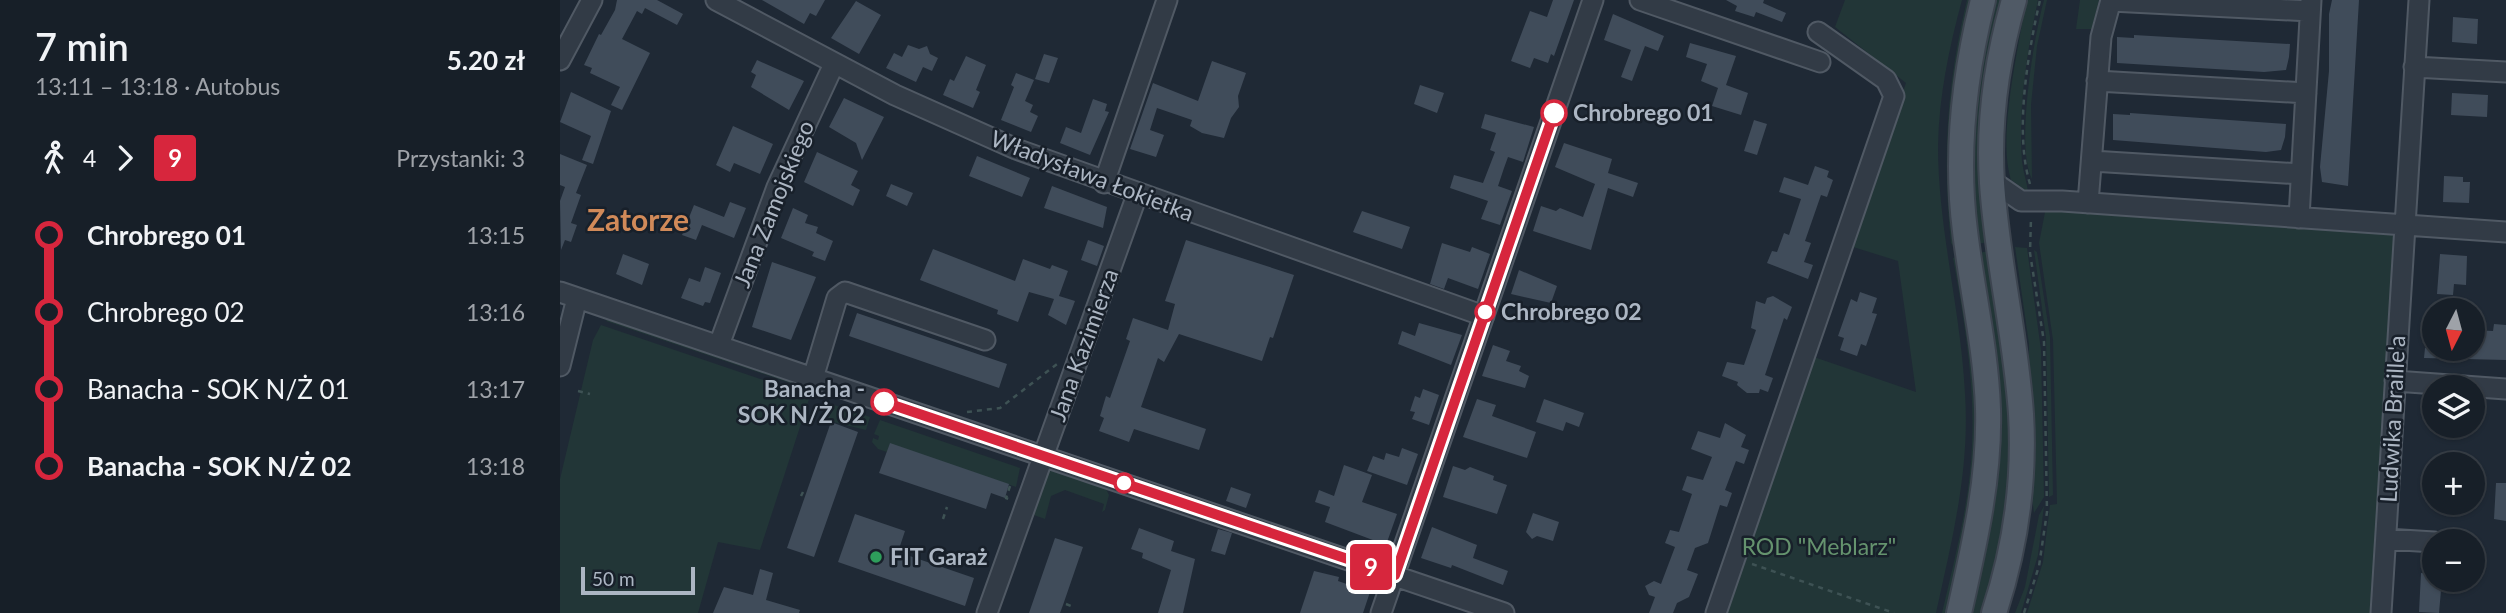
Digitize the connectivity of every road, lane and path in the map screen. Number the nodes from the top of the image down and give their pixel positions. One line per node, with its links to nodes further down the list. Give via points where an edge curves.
1 (592, 0): 13 (street)
2 (716, 0): 15 (street, Władysława Łokietka)
3 (1167, 0): 23 (street)
4 (1593, 0): 32 (street)
5 (1640, 0): 14 (street)
6 (1983, 0): 61 (main road, via 1965,83 1960,141 1965,230 1986,374 1988,442 1983,493)
7 (2014, 0): 22 (main road, via 1995,96)
8 (2040, 0): 25 (path, via 2024,123)
9 (2111, 0): 11 (street); 18 (street, via 2101,37)
10 (2419, 0): 16 (street, Ludwika Braille'a)
11 (2311, 5): 19 (street)
12 (1818, 32): 58 (street, via 1886,80 1894,96)
13 (560, 61)
14 (1820, 62)
15 (834, 64): 23 (street, Władysława Łokietka, via 989,138); 34 (street, Jana Zamojskiego, via 774,193)
16 (2414, 67): 17 (street); 28 (street, Ludwika Braille'a)
17 (2506, 72)
18 (2097, 81): 19 (street); 20 (street)
19 (2306, 93): 21 (street)
20 (2092, 161): 21 (street); 26 (street)
21 (2301, 174): 27 (street)
22 (1992, 181): 25 (street); 29 (main road)
23 (1104, 183): 24 (street, Władysława Łokietka)
24 (1137, 195): 32 (street, Władysława Łokietka); 43 (street, Jana Kazimierza)
25 (2025, 197): 26 (street); 29 (street)
26 (2088, 203): 27 (street)
27 (2299, 218): 28 (street)
28 (2404, 226): 30 (street); 38 (street, Ludwika Braille'a)
29 (1996, 227): 62 (main road, via 2014,350 2021,455 2015,526)
30 (2506, 232)
31 (569, 295): 34 (street); 36 (street)
32 (1484, 316): 51 (street)
33 (985, 340): 37 (street, via 845,292 837,298)
34 (719, 345): 37 (street)
35 (1060, 362): 42 (path, via 1000,408)
36 (560, 366)
37 (813, 377): 43 (street)
38 (2395, 381): 39 (street); 48 (street, Ludwika Braille'a)
39 (2506, 389)
40 (578, 391): 41 (path)
41 (590, 394)
42 (956, 412)
43 (1044, 456): 51 (street); 55 (street, Jana Kazimierza)
44 (1010, 486): 45 (path)
45 (1006, 498)
46 (947, 507): 47 (path)
47 (943, 519)
48 (2386, 539): 49 (street); 63 (street, Ludwika Braille'a)
49 (2422, 541)
50 (1742, 561): 54 (path)
51 (1395, 575): 56 (street); 57 (street)
52 (1066, 604): 53 (path)
53 (1071, 606)
54 (1876, 607): 59 (path); 60 (path)
55 (987, 613)
56 (1381, 613)
57 (1504, 613)
58 (1716, 613)
59 (1873, 613)
60 (1894, 613)
61 (1959, 613)
62 (1994, 613)
63 (2381, 613)

